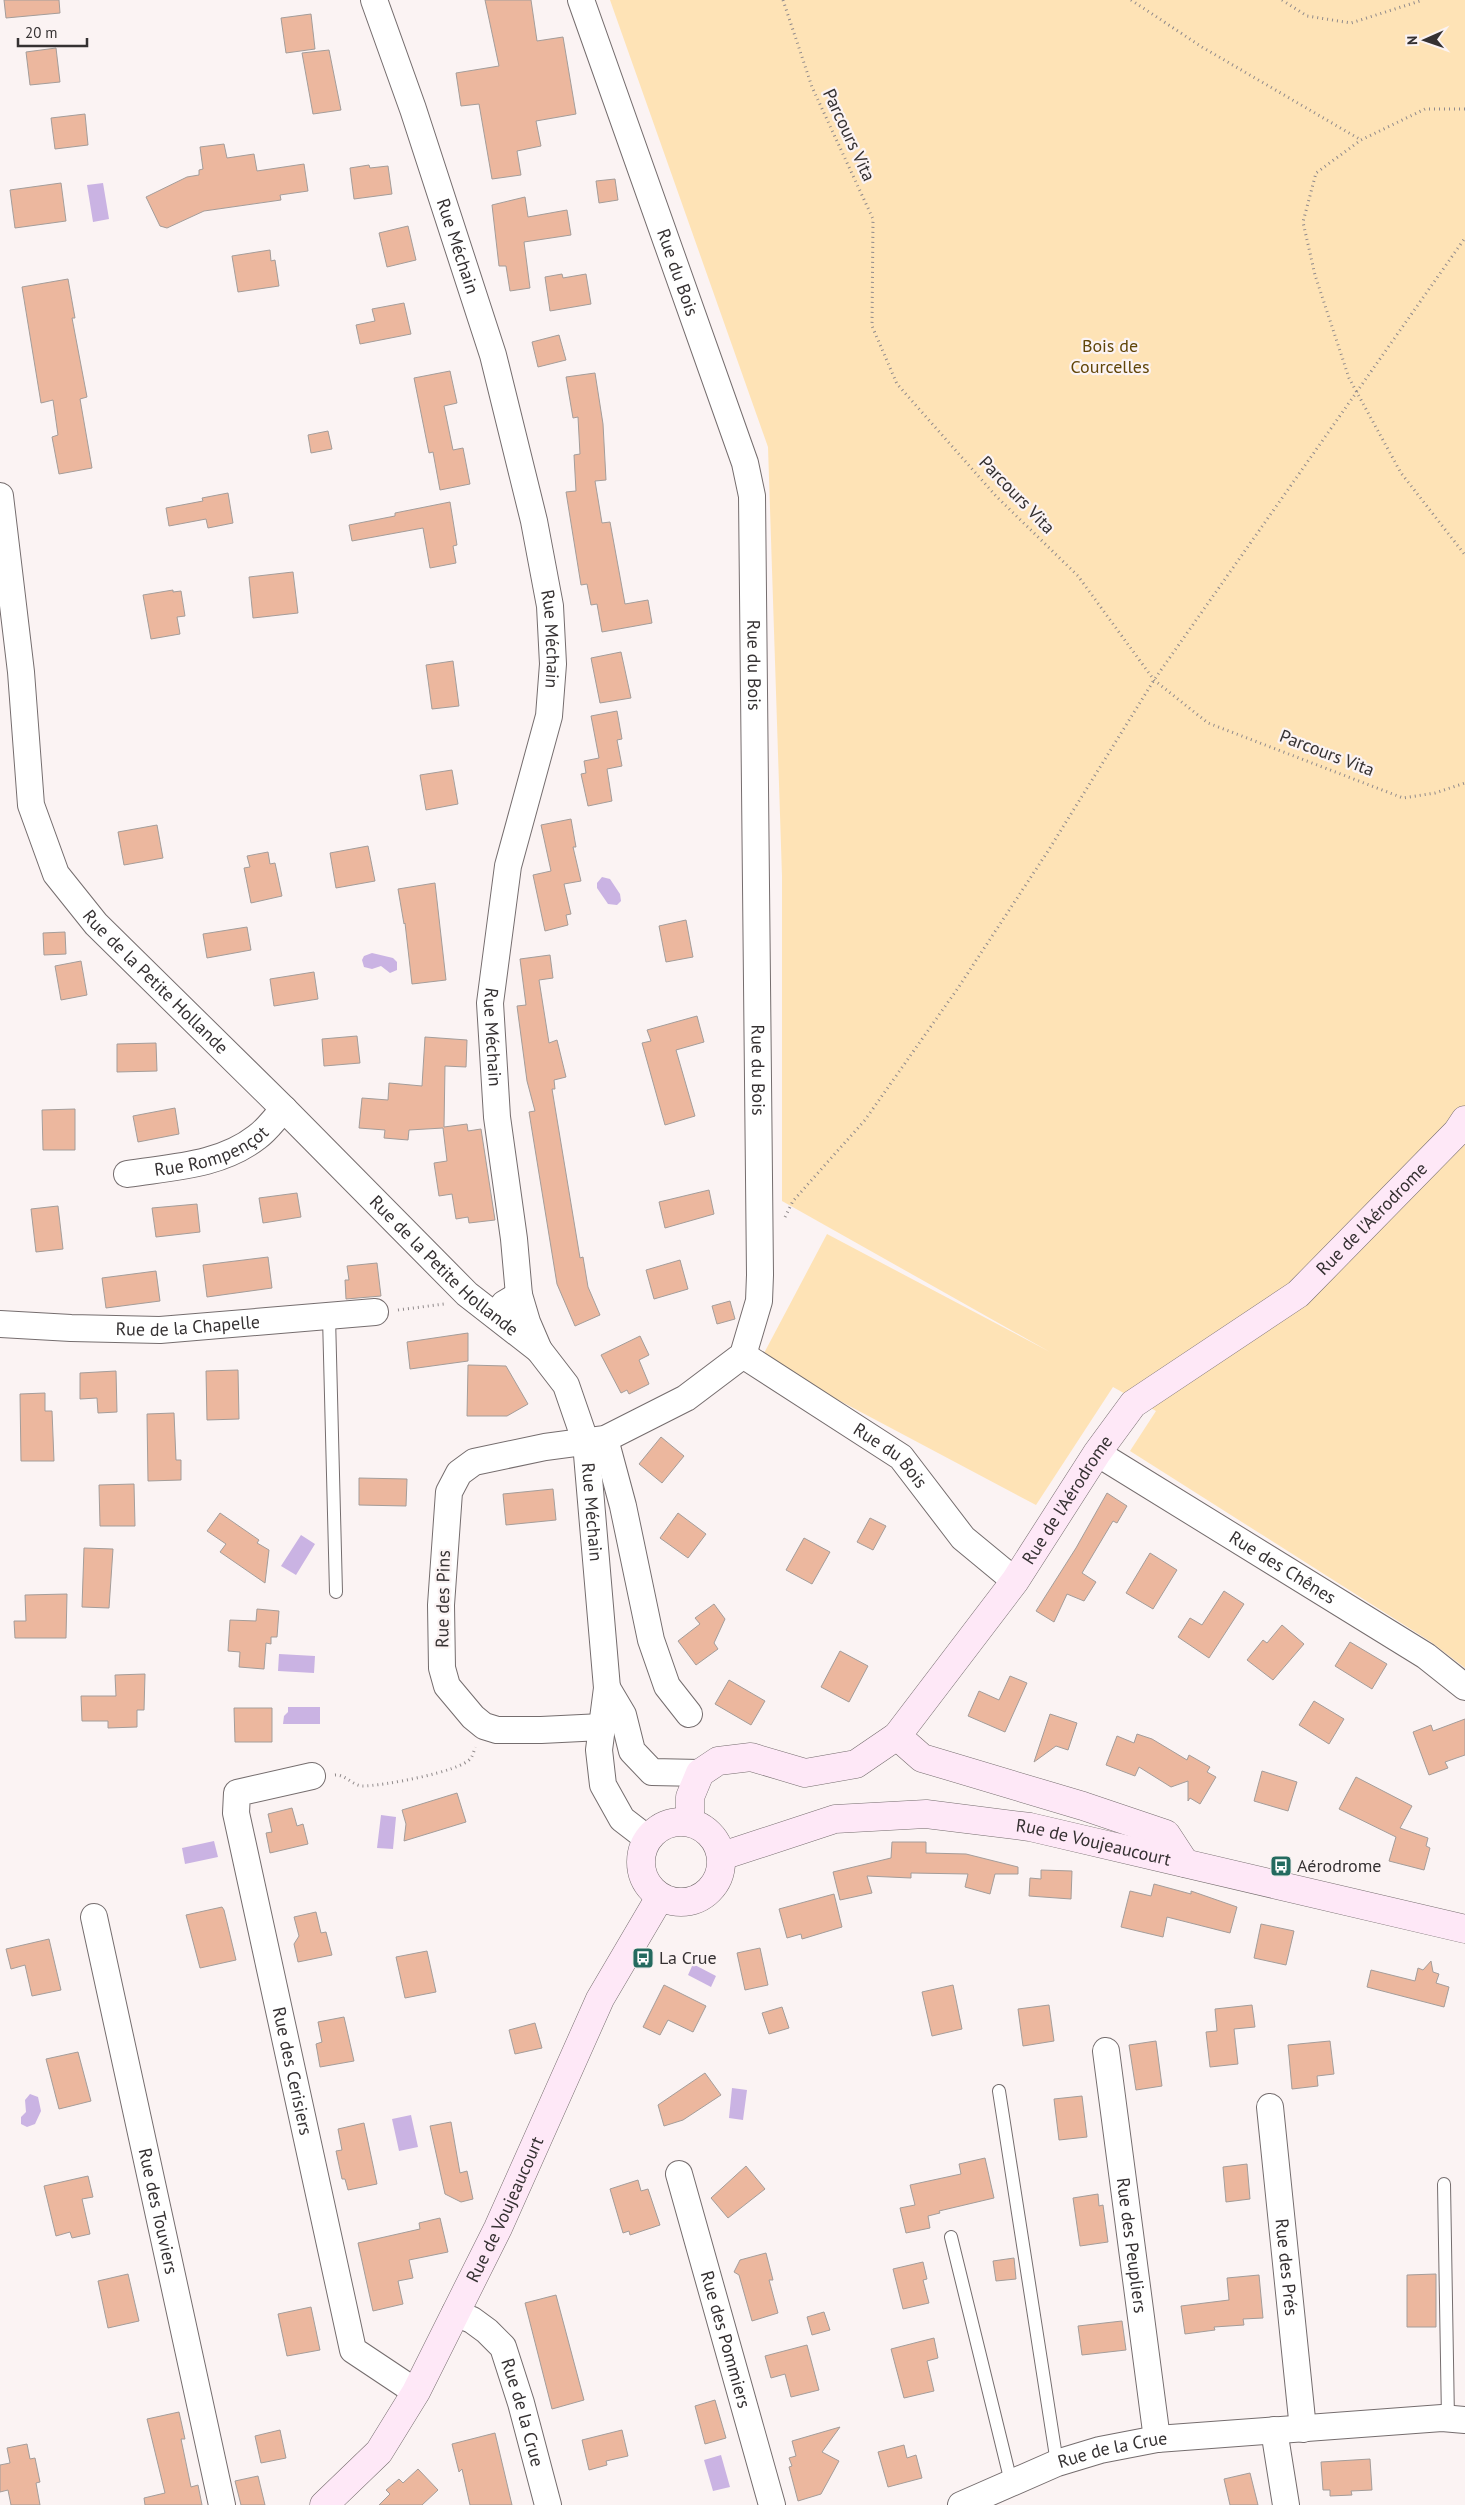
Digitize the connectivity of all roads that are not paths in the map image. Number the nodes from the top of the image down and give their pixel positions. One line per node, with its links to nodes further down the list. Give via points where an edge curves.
1 (374, 0): 8 (street, Rue Méchain, via 493,355 534,521 550,606 553,664 549,716 508,866 490,1003 497,1117)
2 (581, 0): 14 (street, Rue du Bois, via 745,463 752,496 760,1275 759,1301)
3 (0, 496): 4 (street, Rue de la Petite Hollande)
4 (10, 671): 5 (street, Rue de la Petite Hollande, via 32,805 56,874 96,924)
5 (284, 1109): 7 (street, Rue Rompençot, via 258,1137 218,1158); 10 (street, Rue de la Petite Hollande, via 467,1294)
6 (1465, 1120): 16 (main road, Rue de l'Aérodrome, via 1298,1294 1133,1404)
7 (128, 1174)
8 (519, 1295): 10 (street); 13 (street, Rue Méchain)
9 (375, 1312): 11 (street, Rue de la Chapelle)
10 (492, 1314): 13 (street, Rue de la Petite Hollande)
11 (329, 1317): 12 (street, Rue de la Chapelle, via 160,1330); 18 (lane)
12 (0, 1324)
13 (539, 1350): 15 (street, Rue Méchain, via 566,1385)
14 (743, 1355): 15 (street, via 686,1398); 17 (street, Rue du Bois, via 901,1457 963,1538)
15 (596, 1441): 20 (street, Rue Méchain); 21 (street, Rue Méchain, via 623,1506 650,1640 666,1686); 22 (street, Rue des Pins, via 545,1447 474,1462 460,1473 449,1492 441,1605 442,1668 447,1686 462,1706 484,1726 512,1730)
16 (1097, 1452): 17 (main road, Rue de l'Aérodrome); 19 (street, Rue des Chênes, via 1426,1656)
17 (1015, 1581): 23 (main road, Rue de l'Aérodrome)
18 (336, 1592)
19 (1465, 1687)
20 (607, 1688): 22 (street, Rue Méchain); 24 (street, Rue Méchain, via 623,1715 632,1751 652,1772)
21 (689, 1714)
22 (602, 1726): 27 (street, Rue Méchain, via 599,1750 603,1785 622,1818)
23 (897, 1736): 24 (main road, Rue de l'Aérodrome, via 856,1764 805,1773 751,1758 718,1761); 29 (main road, via 922,1758 1166,1834)
24 (700, 1773): 26 (main road, via 690,1797)
25 (312, 1776): 40 (street, Rue des Cerisiers, via 237,1793 236,1813 353,2350)
26 (690, 1822): 27 (main road, via 674,1822 659,1828); 28 (main road, via 711,1834)
27 (648, 1839): 30 (main road, via 641,1860 646,1881)
28 (722, 1856): 29 (main road, Rue de Voujeaucourt, via 835,1819 926,1814 1030,1827); 30 (main road, via 719,1879 704,1896 682,1903)
29 (1185, 1863): 32 (main road, Rue de Voujeaucourt)
30 (660, 1897): 39 (main road, Rue de Voujeaucourt, via 600,1999 498,2228)
31 (94, 1917): 47 (street, Rue des Touviers)
32 (1465, 1929)
33 (1106, 2051): 44 (street, Rue des Peupliers)
34 (998, 2092): 45 (lane)
35 (1270, 2107): 42 (street, Rue des Prés)
36 (679, 2174): 50 (street, Rue des Pommiers)
37 (1444, 2184): 41 (lane)
38 (951, 2237): 46 (lane)
39 (455, 2313): 40 (main road, Rue de Voujeaucourt); 49 (street, Rue de la Crue, via 472,2320 503,2347)
40 (416, 2392): 48 (main road, Rue de Voujeaucourt, via 379,2452)
41 (1457, 2419): 42 (street, Rue de la Crue)
42 (1302, 2429): 43 (street, Rue de la Crue)
43 (1274, 2430): 44 (street, Rue de la Crue); 52 (street)
44 (1157, 2439): 45 (street, Rue de la Crue, via 1100,2450)
45 (1057, 2463): 46 (street, Rue de la Crue)
46 (1011, 2482): 51 (street, Rue de la Crue)
47 (222, 2505)
48 (324, 2505)
49 (548, 2505)
50 (772, 2505)
51 (961, 2505)
52 (1286, 2505)

